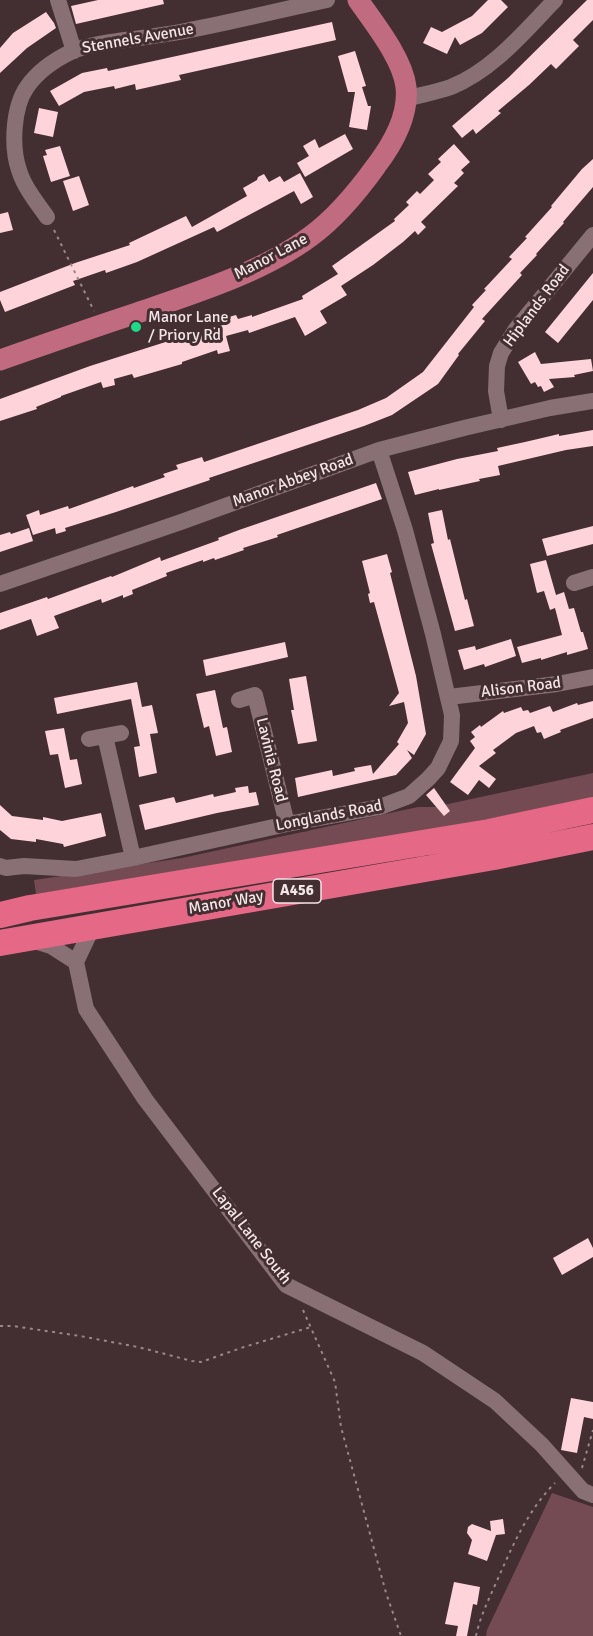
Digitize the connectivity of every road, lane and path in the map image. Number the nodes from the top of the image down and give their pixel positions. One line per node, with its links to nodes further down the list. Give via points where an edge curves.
1 (58, 0): 5 (street)
2 (327, 0): 5 (street, Stennels Avenue)
3 (358, 0): 6 (main road, Manor Lane, via 394,54 405,80)
4 (555, 0): 6 (street, via 483,69 451,87)
5 (74, 51): 7 (street, Stennels Avenue, via 52,62 34,78 22,96 14,127 19,171)
6 (405, 99): 9 (main road, Manor Lane, via 386,153 346,204 314,234 249,271)
7 (47, 217): 9 (path)
8 (593, 235): 12 (street, Hiplands Road, via 501,353 496,391)
9 (101, 325): 10 (main road, Manor Lane)
10 (0, 360)
11 (593, 401): 12 (street, Manor Abbey Road)
12 (501, 420): 13 (street, Manor Abbey Road)
13 (380, 450): 16 (street, Manor Abbey Road); 19 (street, Longlands Road)
14 (593, 578): 15 (street)
15 (574, 583)
16 (0, 584)
17 (593, 677): 19 (street, Alison Road)
18 (255, 696): 22 (street, Lavinia Road)
19 (449, 697): 22 (street, Longlands Road, via 452,727 445,756 409,796 380,807)
20 (105, 736): 24 (street)
21 (593, 810): 26 (highway, Manor Way / A456, via 344,858)
22 (287, 824): 24 (street, Longlands Road)
23 (593, 837): 27 (highway, Manor Way / A456)
24 (133, 858): 25 (street, Longlands Road, via 76,869)
25 (0, 866)
26 (0, 915)
27 (93, 926): 28 (highway, Manor Way / A456); 30 (street)
28 (27, 938): 29 (highway, Manor Way / A456); 30 (street, via 51,946)
29 (0, 943)
30 (76, 962): 31 (street, Lapal Lane South, via 86,1010 145,1099 286,1285)
31 (294, 1289): 33 (path); 35 (street, Lapal Lane South, via 423,1353 495,1401)
32 (0, 1326): 33 (path, via 80,1336 201,1362)
33 (311, 1327): 37 (path, via 335,1382 340,1427)
34 (593, 1430): 35 (path)
35 (572, 1479): 36 (street, Lapal Lane South); 38 (path, via 534,1507 482,1614)
36 (593, 1495)
37 (400, 1636)
38 (476, 1636)

